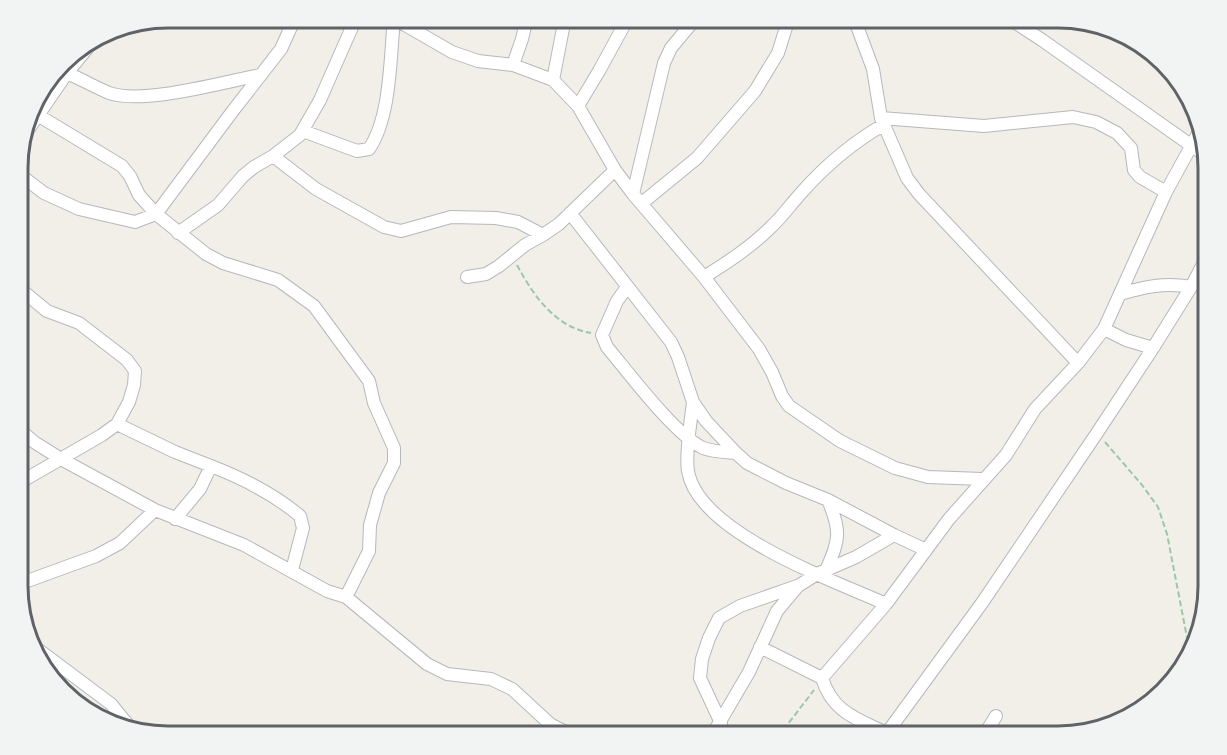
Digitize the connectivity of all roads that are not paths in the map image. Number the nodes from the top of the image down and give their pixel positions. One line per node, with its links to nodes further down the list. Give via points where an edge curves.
1 (290, 28): 15 (street, via 281,49)
2 (352, 28): 21 (street)
3 (393, 28): 21 (street, via 384,120 369,149 357,151)
4 (411, 28): 12 (street, via 452,52 478,61)
5 (525, 28): 12 (street)
6 (563, 28): 16 (street)
7 (623, 28): 18 (street)
8 (688, 28): 29 (street, via 664,63)
9 (786, 28): 29 (street, via 778,53 756,91 697,158)
10 (858, 28): 20 (street, via 873,69)
11 (1023, 28): 23 (street)
12 (513, 65): 16 (street)
13 (72, 67): 14 (street)
14 (67, 73): 15 (street, via 110,93 135,97); 17 (street)
15 (261, 75): 31 (street)
16 (553, 80): 18 (street)
17 (53, 90)
18 (578, 106): 26 (street)
19 (39, 115): 31 (street, via 122,166)
20 (882, 121): 28 (street, via 984,126 1073,117 1096,122 1117,133 1131,147 1134,170 1140,177); 35 (street, via 841,153 747,249); 43 (street, via 907,178)
21 (303, 131): 25 (street)
22 (1195, 138): 23 (street)
23 (1191, 147): 24 (street); 28 (street)
24 (1197, 151)
25 (273, 156): 32 (street, via 243,176 218,205); 33 (street, via 316,189 384,227 401,231 451,217 496,218 518,222)
26 (615, 170): 29 (street); 30 (street)
27 (28, 181): 31 (street, via 79,209 135,222)
28 (1166, 192): 39 (street)
29 (637, 198): 35 (street)
30 (570, 213): 33 (street); 38 (street)
31 (156, 214): 32 (street)
32 (178, 233): 62 (street, via 222,263 278,280 314,306 369,381 393,448 394,463 379,493 370,525 369,551)
33 (543, 235): 34 (street, via 486,274)
34 (467, 277)
35 (704, 277): 52 (street, via 759,349 789,406 807,420 895,468 928,477)
36 (1198, 277): 37 (street)
37 (1191, 286): 39 (street, via 1155,285); 42 (street)
38 (627, 287): 44 (street, via 671,342); 47 (street, via 602,335 607,347 656,405)
39 (1120, 294): 41 (street)
40 (28, 295): 45 (street, via 47,311 79,323 127,360 135,371 129,402)
41 (1104, 329): 42 (street); 43 (street)
42 (1153, 348): 74 (street, via 982,603)
43 (1078, 363): 52 (street, via 1035,409 1006,455)
44 (693, 402): 47 (street); 48 (street)
45 (117, 423): 49 (street); 50 (street)
46 (28, 437): 49 (street)
47 (690, 439): 48 (street, via 714,451); 59 (street, via 688,470 693,488 703,501 738,532)
48 (736, 453): 53 (street, via 786,483)
49 (61, 459): 51 (street); 54 (street)
50 (211, 466): 55 (street, via 200,489); 58 (street, via 237,477 300,516 303,528)
51 (28, 478)
52 (982, 479): 57 (street)
53 (828, 500): 56 (street); 59 (street, via 837,521 837,537)
54 (155, 510): 55 (street); 60 (street, via 120,543 104,552)
55 (175, 519): 58 (street, via 244,545)
56 (894, 535): 57 (street); 59 (street)
57 (926, 550): 63 (street)
58 (292, 570): 62 (street, via 327,591)
59 (821, 572): 61 (street); 63 (street)
60 (28, 581)
61 (798, 586): 64 (street, via 777,611); 69 (street, via 740,606 719,618 702,659 700,678)
62 (346, 597): 70 (street, via 427,664 447,674 491,679 512,689)
63 (886, 604): 66 (street)
64 (760, 647): 66 (street); 69 (street)
65 (47, 656): 68 (street, via 111,704)
66 (822, 678): 73 (street, via 836,706)
67 (996, 716): 75 (street)
68 (123, 719)
69 (721, 723): 72 (street)
70 (550, 724): 71 (street)
71 (554, 726)
72 (719, 726)
73 (869, 726)
74 (892, 726)
75 (990, 726)

